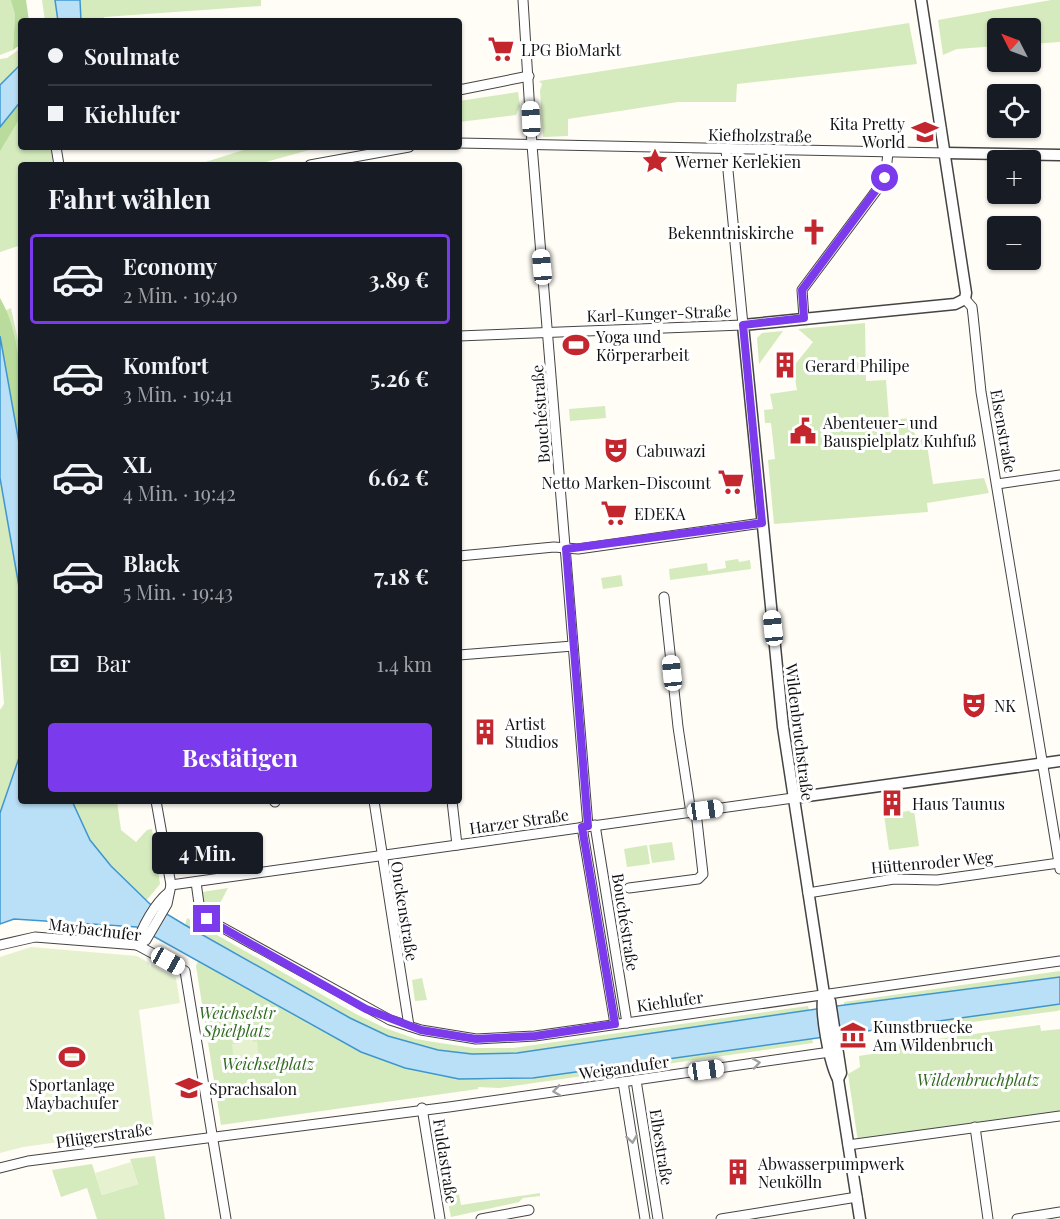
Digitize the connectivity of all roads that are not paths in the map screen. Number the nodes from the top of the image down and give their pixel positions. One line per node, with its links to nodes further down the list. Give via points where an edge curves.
1 (523, 0): 3 (street, Bouchéstraße)
2 (921, 0): 10 (street, Elsenstraße)
3 (529, 76): 4 (street); 6 (street, Bouchéstraße)
4 (462, 89)
5 (462, 142): 6 (street, Kiefholzstraße)
6 (532, 145): 8 (street, Kiefholzstraße); 16 (street, Bouchéstraße)
7 (394, 150): 12 (street)
8 (726, 150): 9 (street, Kiefholzstraße); 15 (street, Wildenbruchstraße)
9 (888, 153): 10 (street, Kiefholzstraße); 14 (street, via 885,178 802,290)
10 (945, 153): 11 (street, Kiefholzstraße); 13 (street, Elsenstraße)
11 (1060, 156)
12 (328, 162)
13 (965, 299): 14 (street, Karl-Kunger-Straße, via 955,304); 19 (street, Elsenstraße, via 972,307)
14 (804, 318): 15 (street, Karl-Kunger-Straße)
15 (743, 325): 16 (street, Karl-Kunger-Straße); 20 (street, Wildenbruchstraße)
16 (547, 332): 17 (street, Karl-Kunger-Straße); 21 (street, Bouchéstraße)
17 (462, 336)
18 (1060, 475): 19 (street)
19 (997, 484): 27 (street, Elsenstraße)
20 (762, 523): 21 (street); 28 (street, Wildenbruchstraße)
21 (566, 549): 22 (street); 24 (street, Bouchéstraße)
22 (462, 556)
23 (664, 597): 32 (street, via 678,727)
24 (573, 646): 25 (street); 33 (street, Bouchéstraße)
25 (462, 655)
26 (1060, 761): 27 (street, Harzer Straße)
27 (1043, 763): 28 (street, Harzer Straße); 36 (street, Elsenstraße)
28 (793, 798): 32 (street, Harzer Straße); 40 (street, Wildenbruchstraße)
29 (156, 804): 39 (street)
30 (374, 804): 35 (street, Onckenstraße)
31 (452, 804): 34 (street)
32 (694, 812): 33 (street, Harzer Straße); 38 (street, via 703,874 698,879)
33 (588, 826): 34 (street, Harzer Straße); 45 (street, Bouchéstraße); 46 (street, Bouchéstraße)
34 (457, 845): 35 (street, Harzer Straße)
35 (381, 855): 37 (street, Harzer Straße); 47 (street, Onckenstraße)
36 (1060, 866): 40 (street, Hüttenroder Weg, via 937,880 894,879)
37 (196, 882): 39 (street, Harzer Straße); 47 (street, Kiehlufer, via 200,911 213,922 366,1009)
38 (629, 888)
39 (170, 889): 42 (street, via 168,901)
40 (808, 893): 44 (street, Wildenbruchstraße)
41 (0, 945): 42 (street, Maybachufer, via 35,937)
42 (137, 945): 56 (street, Maybachufer, via 187,975)
43 (1060, 961): 44 (street, Kiehlufer)
44 (824, 994): 45 (street, Kiehlufer); 48 (street, Wildenbruchstraße)
45 (627, 1023): 46 (street, Kiehlufer)
46 (615, 1024): 47 (street, Kiehlufer, via 535,1036 476,1039)
47 (409, 1026)
48 (831, 1036): 49 (street, Wildenbruchstraße); 50 (street, Wildenbruchstraße, via 841,1073)
49 (830, 1052): 50 (street, Wildenbruchstraße); 51 (street, Weigandufer, one-way to 49)
50 (838, 1079): 57 (street, Wildenbruchstraße)
51 (636, 1080): 52 (street, Weigandufer); 66 (street, Elbestraße)
52 (623, 1082): 53 (street, Weigandufer, one-way to 53); 65 (street, Elbestraße, one-way to 65)
53 (422, 1108): 56 (street); 63 (street, Fuldastraße)
54 (1060, 1116): 55 (street)
55 (975, 1127): 57 (street); 69 (street)
56 (212, 1135): 58 (street, Pflügerstraße); 62 (street)
57 (848, 1145): 59 (street, Wildenbruchstraße)
58 (0, 1168)
59 (857, 1197): 67 (street); 68 (street, Wildenbruchstraße)
60 (529, 1210): 64 (street)
61 (1060, 1212): 70 (street)
62 (226, 1219)
63 (440, 1219)
64 (481, 1219)
65 (645, 1219)
66 (658, 1219)
67 (721, 1219)
68 (860, 1219)
69 (988, 1219)
70 (1017, 1219)

